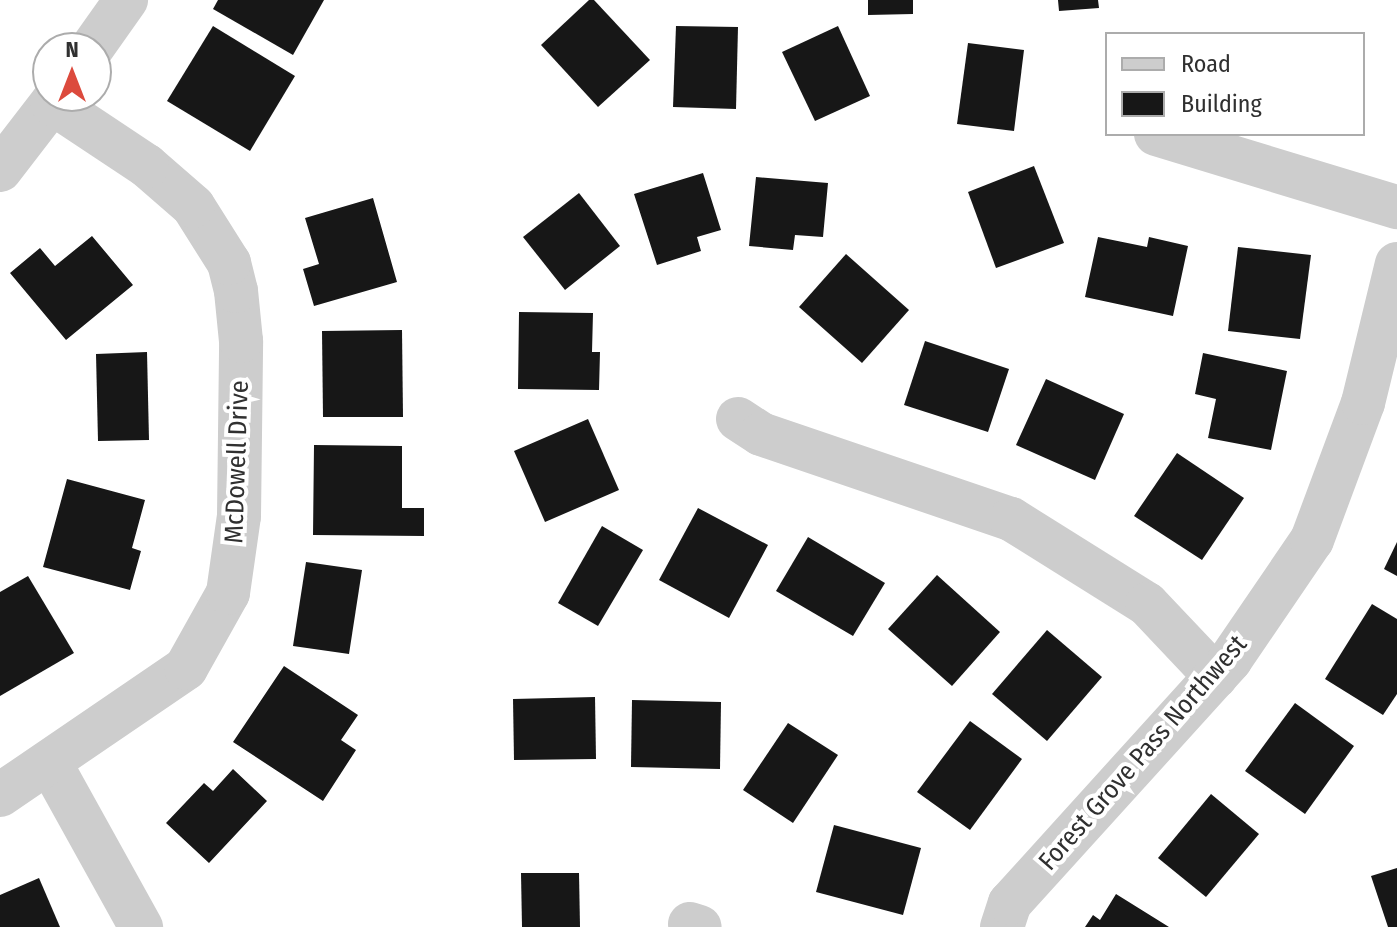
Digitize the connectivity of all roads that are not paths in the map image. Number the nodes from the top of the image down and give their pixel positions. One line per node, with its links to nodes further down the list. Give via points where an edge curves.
1 (126, 0): 2 (street)
2 (103, 32)
3 (46, 112): 6 (street)
4 (72, 112): 11 (street, McDowell Drive, via 193,206 229,263 241,341 239,516 228,593 186,668)
5 (1163, 136): 7 (street)
6 (0, 170)
7 (1397, 207)
8 (1397, 264): 10 (street, Forest Grove Pass Northwest, via 1363,403 1312,540)
9 (738, 419): 10 (street, via 761,434 1011,519 1147,604)
10 (1216, 677): 14 (street, Forest Grove Pass Northwest, via 1010,903)
11 (50, 763): 12 (street, McDowell Drive); 13 (street)
12 (0, 795)
13 (141, 927)
14 (1002, 927)

